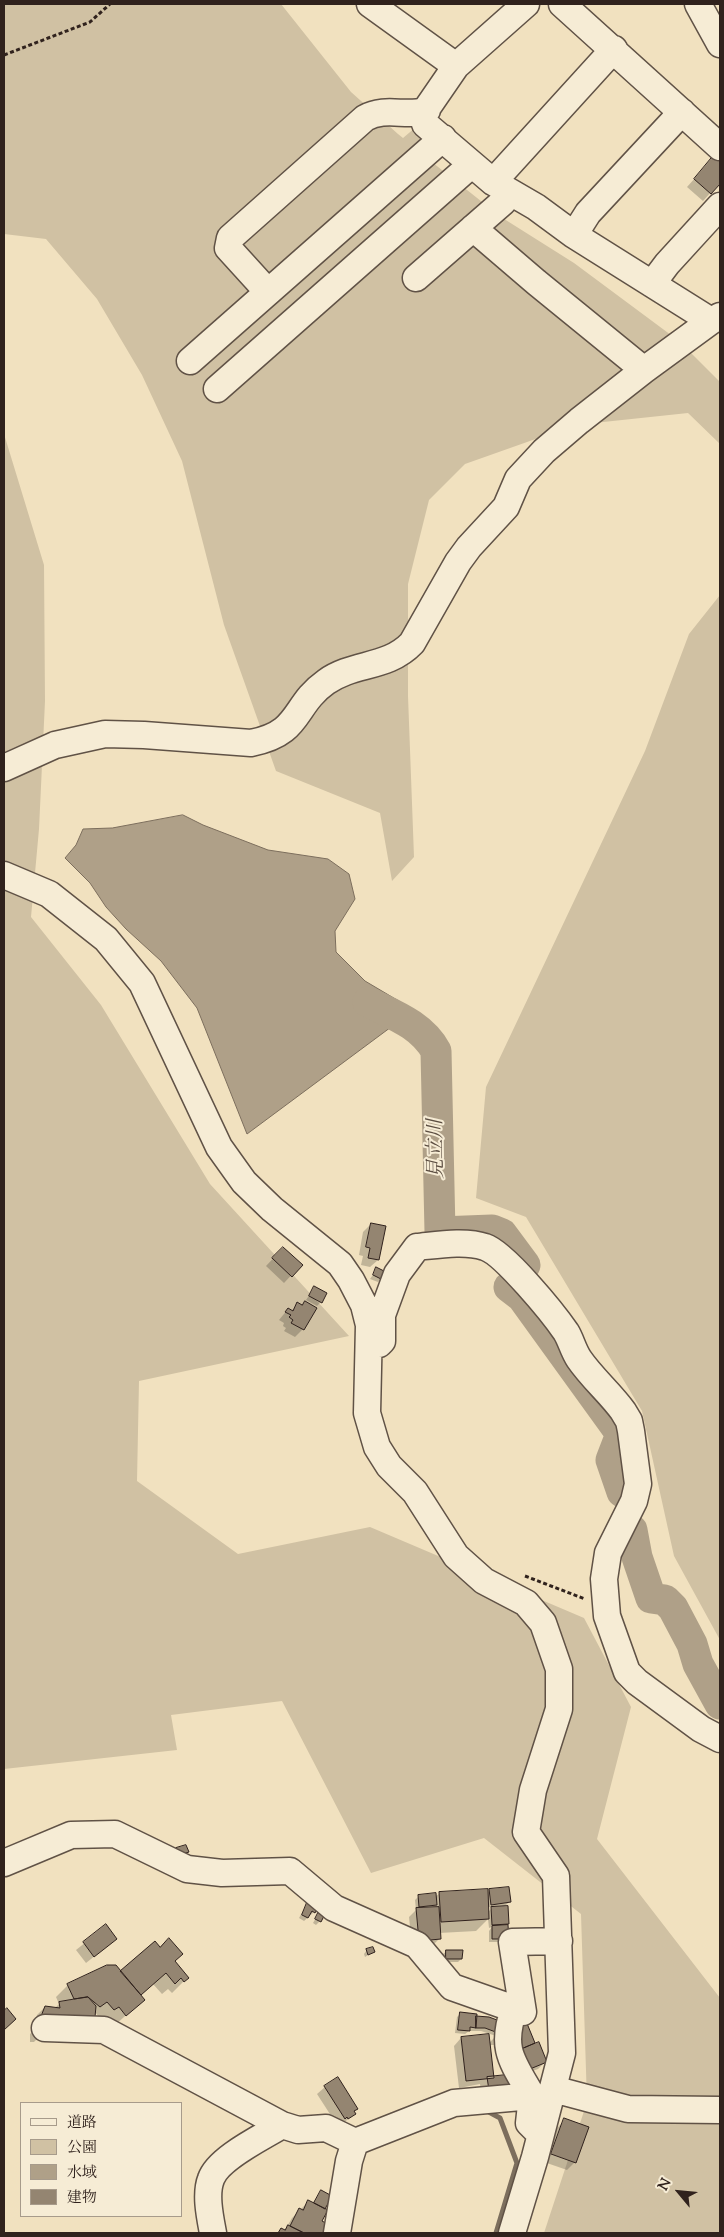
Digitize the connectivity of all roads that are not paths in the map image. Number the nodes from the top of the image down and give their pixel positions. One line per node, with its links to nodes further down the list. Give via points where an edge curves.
1 (526, 4): 7 (street)
2 (562, 4): 6 (street)
3 (698, 4): 5 (street)
4 (375, 5): 7 (street)
5 (720, 44)
6 (614, 49): 9 (street); 13 (street)
7 (456, 66): 8 (street)
8 (427, 110): 10 (street, via 423,114 425,124); 19 (street, via 416,114 407,111 379,112 365,118 230,238 228,248)
9 (682, 112): 11 (street); 16 (street, via 588,214)
10 (443, 138): 12 (street); 19 (street)
11 (720, 147)
12 (471, 165): 13 (street); 23 (street)
13 (501, 188): 15 (street, via 503,202); 16 (street, via 536,207)
14 (720, 206): 18 (street)
15 (473, 228): 17 (street); 22 (street)
16 (574, 235): 18 (street)
17 (416, 278)
18 (652, 284): 20 (street)
19 (268, 292): 21 (street)
20 (715, 319): 22 (street)
21 (190, 361)
22 (644, 370): 24 (street, via 544,451 518,478 506,507 458,562 412,643 387,661 347,671 324,684 282,733 251,743 105,734 56,745)
23 (217, 389)
24 (4, 768)
25 (4, 876): 26 (street, via 49,894 106,939 142,983 219,1148 244,1182 340,1264 351,1280 364,1305 369,1325)
26 (368, 1358): 27 (street, via 382,1341 382,1315 397,1274 417,1247 442,1244 484,1246 511,1268 567,1333 578,1358 611,1394 629,1421 638,1484 634,1501 608,1553 604,1580 607,1616 627,1672); 29 (street, via 367,1413 389,1466 415,1492 456,1556 484,1581 526,1603 543,1623 559,1668 559,1709 532,1790 526,1832 556,1876)
27 (720, 1739)
28 (4, 1863): 30 (street, via 71,1835 115,1834 187,1869 222,1873 290,1871 334,1908 417,1945 452,1987)
29 (559, 1941): 30 (street, via 512,1942); 31 (street)
30 (519, 2010): 31 (street); 33 (street, via 508,2027 510,2059)
31 (561, 2026): 33 (street, via 562,2053)
32 (45, 2028): 35 (street, via 104,2030)
33 (543, 2092): 34 (street, via 628,2109); 36 (street, via 454,2103); 39 (street, via 529,2123 541,2135)
34 (720, 2110)
35 (282, 2125): 36 (street, via 298,2130 326,2128); 37 (street, via 221,2164 211,2178 209,2195)
36 (355, 2142): 38 (street)
37 (213, 2233)
38 (337, 2233)
39 (512, 2233)

